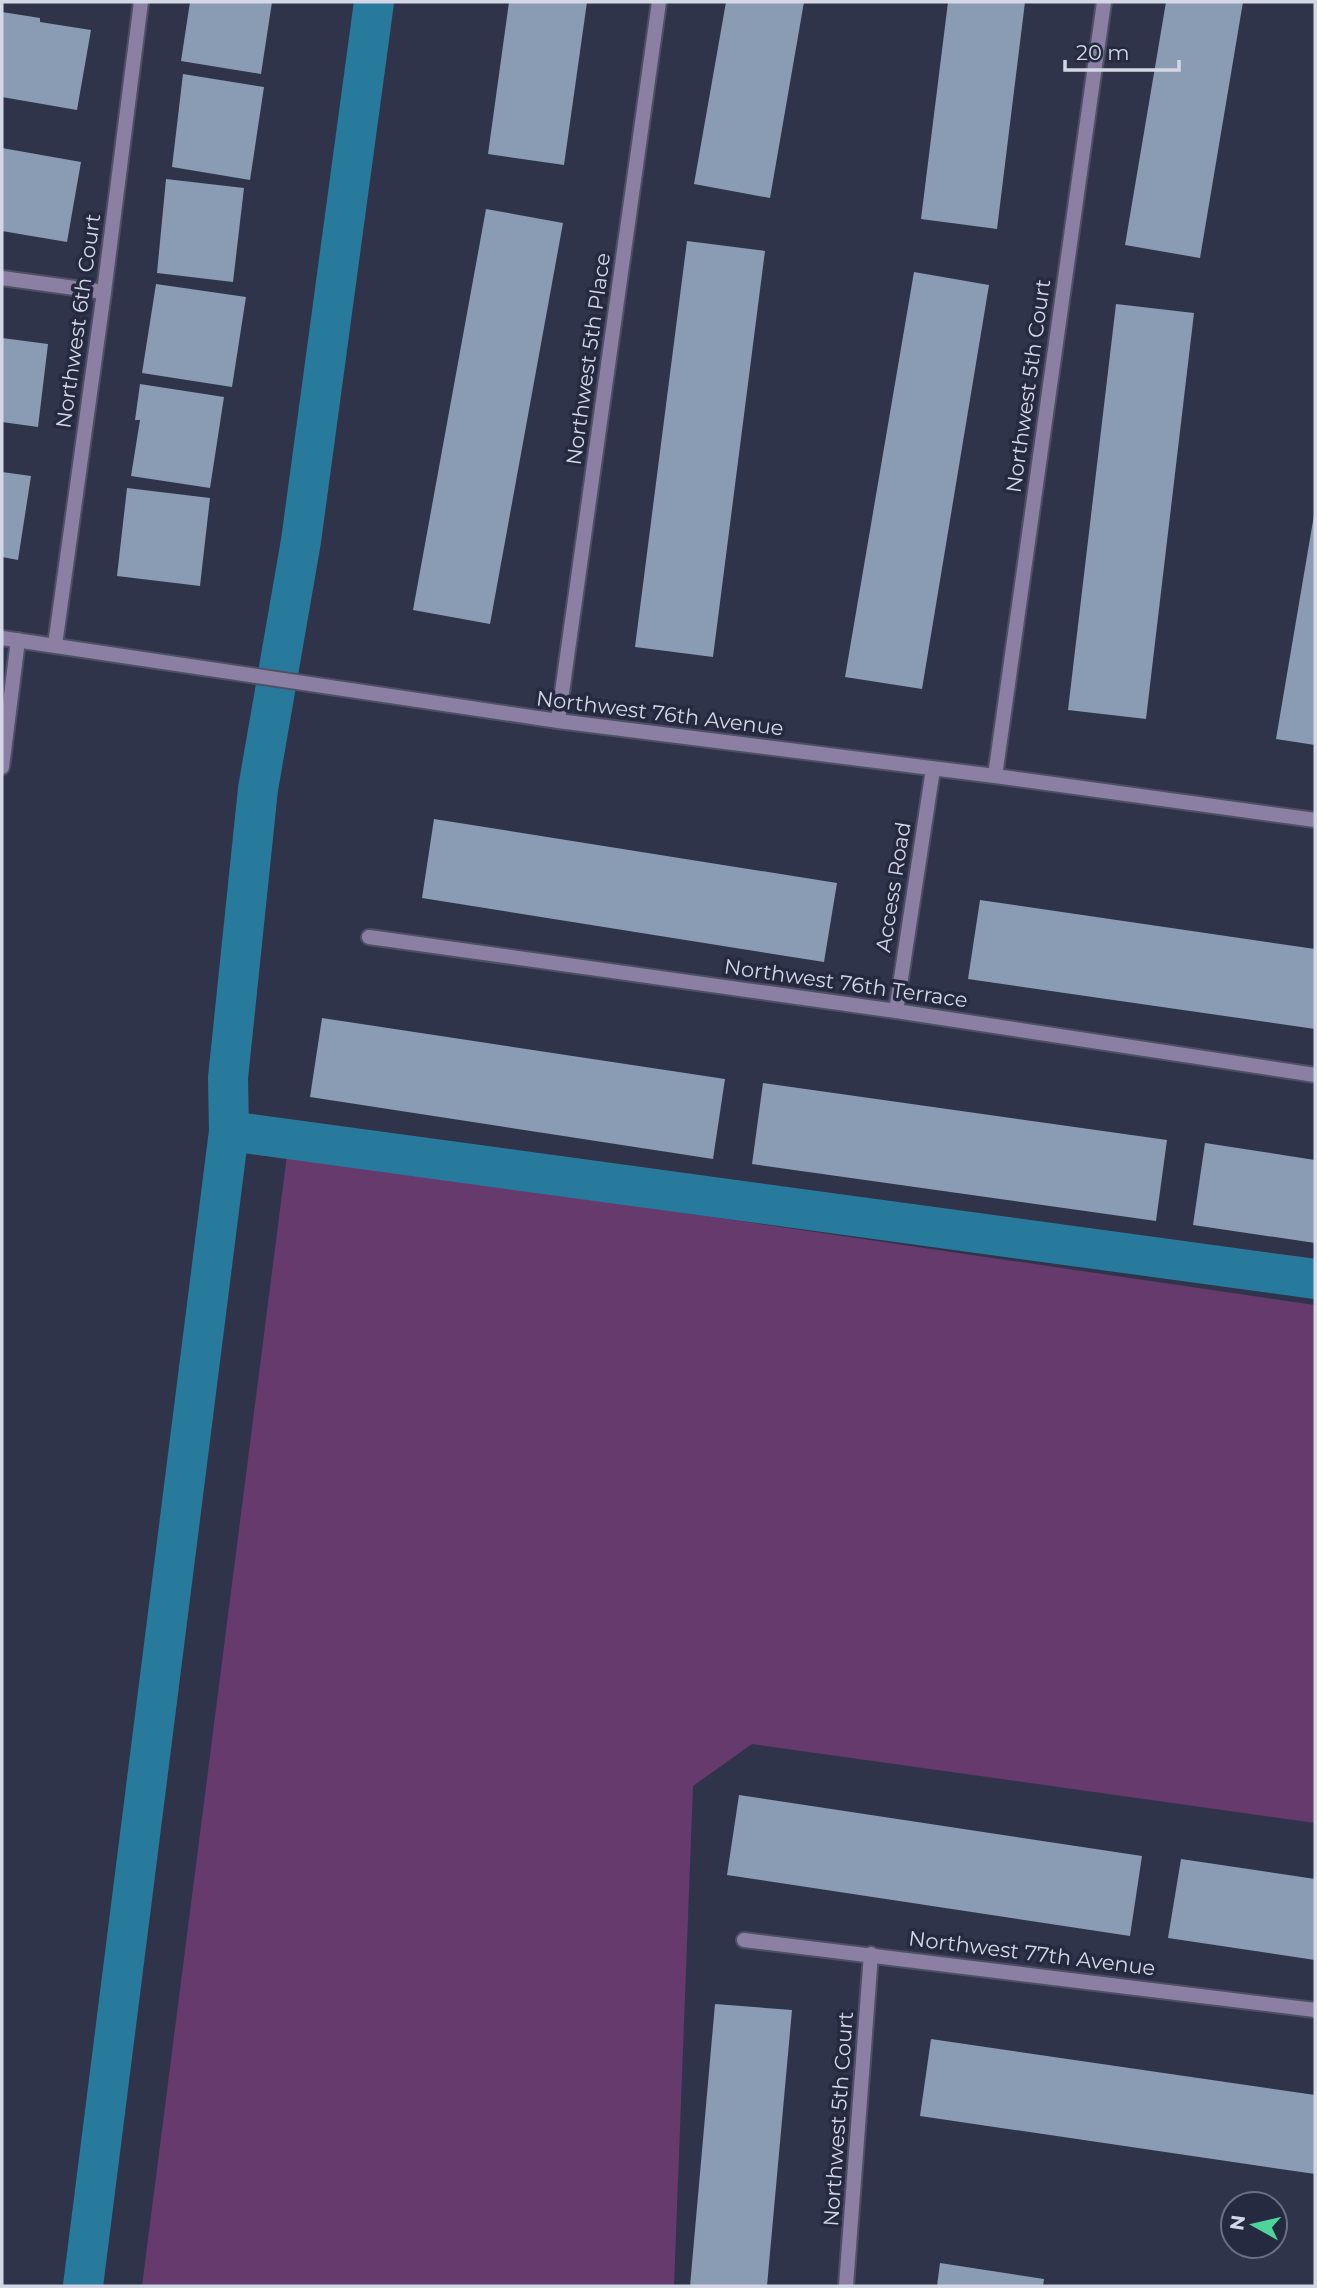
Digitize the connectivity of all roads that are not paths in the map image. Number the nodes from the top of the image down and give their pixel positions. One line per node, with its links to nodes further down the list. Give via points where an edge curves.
1 (141, 2): 5 (street, Northwest 6th Court)
2 (659, 2): 9 (street, Northwest 5th Place)
3 (1104, 2): 12 (street, Northwest 5th Court)
4 (2, 278): 5 (street)
5 (104, 292): 8 (street, Northwest 6th Court)
6 (2, 638): 7 (street, Northwest 76th Avenue)
7 (18, 640): 8 (street, Northwest 76th Avenue); 10 (street)
8 (55, 645): 9 (street, Northwest 76th Avenue)
9 (558, 721): 11 (street, Northwest 76th Avenue)
10 (2, 767)
11 (933, 769): 12 (street, Northwest 76th Avenue); 15 (street, Access Road)
12 (995, 776): 13 (street, Northwest 76th Avenue)
13 (1315, 820)
14 (369, 937): 15 (street, Northwest 76th Terrace)
15 (896, 1011): 16 (street, Northwest 76th Terrace)
16 (1315, 1075)
17 (744, 1940): 18 (street, Northwest 77th Avenue)
18 (871, 1954): 19 (street, Northwest 77th Avenue); 20 (street, Northwest 5th Court)
19 (1315, 2010)
20 (846, 2286)

